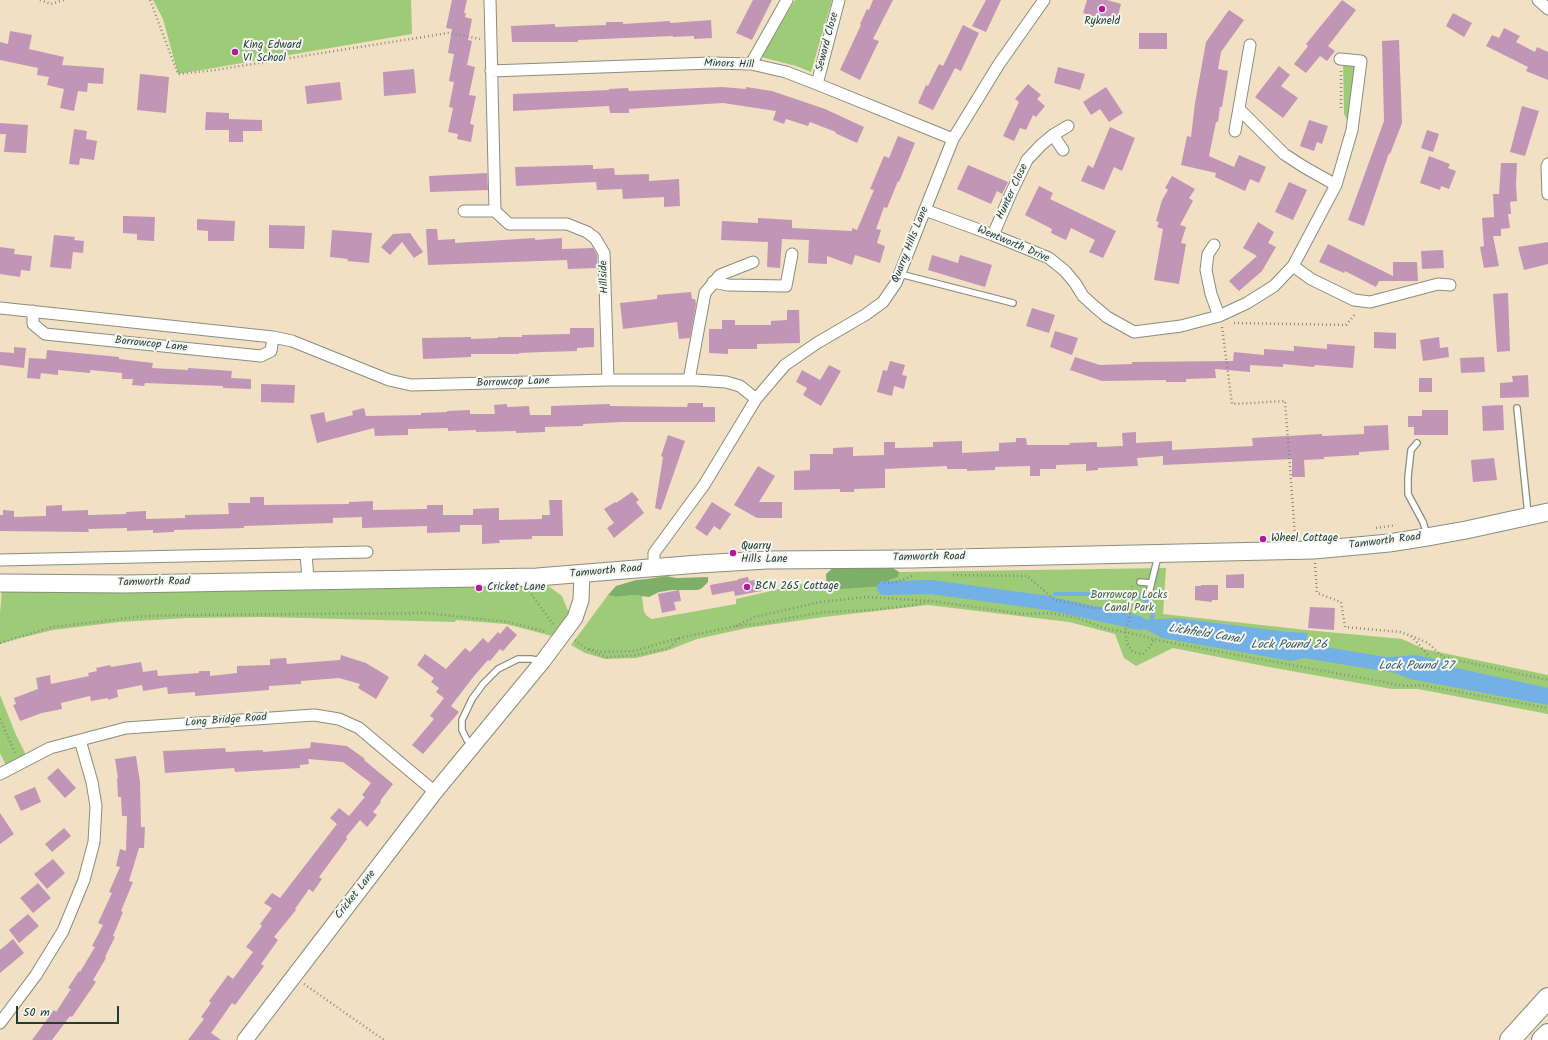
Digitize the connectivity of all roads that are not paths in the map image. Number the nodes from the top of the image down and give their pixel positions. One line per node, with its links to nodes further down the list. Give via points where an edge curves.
1 (490, 0): 10 (street)
2 (787, 0): 9 (street)
3 (839, 0): 11 (street, Seward Close)
4 (1044, 0): 16 (street, Quarry Hills Lane, via 998,64)
5 (1538, 0): 6 (street)
6 (1548, 9)
7 (1250, 45): 12 (street)
8 (1340, 58): 19 (street, Wentworth Drive, via 1360,61 1352,130)
9 (751, 64): 10 (street, Minors Hill, via 711,63); 11 (street, Minors Hill, via 786,72)
10 (491, 71): 23 (street)
11 (817, 84): 16 (street, Minors Hill)
12 (1239, 109): 14 (street); 19 (street, via 1284,154)
13 (1068, 126): 15 (street, Hunter Close)
14 (1235, 131)
15 (1053, 135): 17 (street); 24 (street, Hunter Close, via 1027,160)
16 (953, 139): 21 (street, Quarry Hills Lane)
17 (1062, 150)
18 (1548, 164): 20 (street)
19 (1336, 185): 28 (street, Wentworth Drive)
20 (1548, 194)
21 (925, 210): 24 (street, Wentworth Drive); 29 (street, Quarry Hills Lane)
22 (464, 211): 23 (street)
23 (495, 211): 37 (street, Hillside, via 509,224 567,224 595,238 604,253)
24 (993, 235): 35 (street, Wentworth Drive, via 1049,258 1065,271 1083,296 1094,306 1107,317 1134,332)
25 (1214, 245): 35 (street, via 1208,254 1206,270)
26 (792, 254): 30 (street, via 786,286 728,286)
27 (753, 262): 30 (street, via 720,275)
28 (1293, 266): 31 (street, via 1331,290 1354,300 1370,302 1438,284); 35 (street, Wentworth Drive, via 1274,286)
29 (900, 274): 32 (lane); 39 (street, Quarry Hills Lane, via 883,302 785,366)
30 (713, 282): 38 (street, via 704,293)
31 (1450, 285)
32 (1013, 303)
33 (0, 308): 34 (street, Borrowcop Lane)
34 (33, 311): 36 (street, Borrowcop Lane); 36 (street, Borrowcop Lane, via 33,324 46,334 261,356 271,351)
35 (1220, 319)
36 (273, 337): 37 (street, Borrowcop Lane, via 292,341 389,380 410,385)
37 (608, 380): 38 (street, Borrowcop Lane)
38 (689, 380): 39 (street, Borrowcop Lane, via 726,382 740,386)
39 (756, 399): 49 (street, Quarry Hills Lane, via 704,485 654,553)
40 (1517, 408): 43 (lane)
41 (1417, 443): 44 (lane, via 1411,450 1408,494 1423,522)
42 (1548, 512): 43 (main road, Tamworth Road)
43 (1528, 516): 44 (main road, Tamworth Road)
44 (1427, 537): 47 (main road, Tamworth Road, via 1314,550)
45 (367, 552): 46 (street)
46 (306, 553): 48 (street); 51 (street)
47 (1159, 554): 49 (main road, Tamworth Road, via 767,560); 53 (lane)
48 (0, 560)
49 (654, 567): 50 (main road, Tamworth Road)
50 (582, 574): 51 (main road, Tamworth Road, via 519,578); 56 (street, Cricket Lane, via 581,600 575,618)
51 (308, 580): 54 (main road, Tamworth Road)
52 (1140, 582): 53 (lane)
53 (1151, 583): 55 (lane)
54 (0, 584)
55 (1149, 593)
56 (543, 661): 58 (street, Cricket Lane); 58 (lane, via 518,659 498,669 483,684 462,720 462,730 467,740)
57 (80, 740): 59 (street, Long Bridge Road, via 50,748); 60 (street, Long Bridge Road, via 126,728 297,715 320,716 339,719 359,728); 62 (street, via 96,806 94,842 84,880 63,931 36,975)
58 (474, 745): 60 (street, Cricket Lane)
59 (0, 774)
60 (435, 792): 64 (street, Cricket Lane)
61 (1548, 998): 65 (highway)
62 (0, 1023)
63 (1548, 1034): 66 (highway)
64 (245, 1040)
65 (1510, 1040)
66 (1542, 1040)

